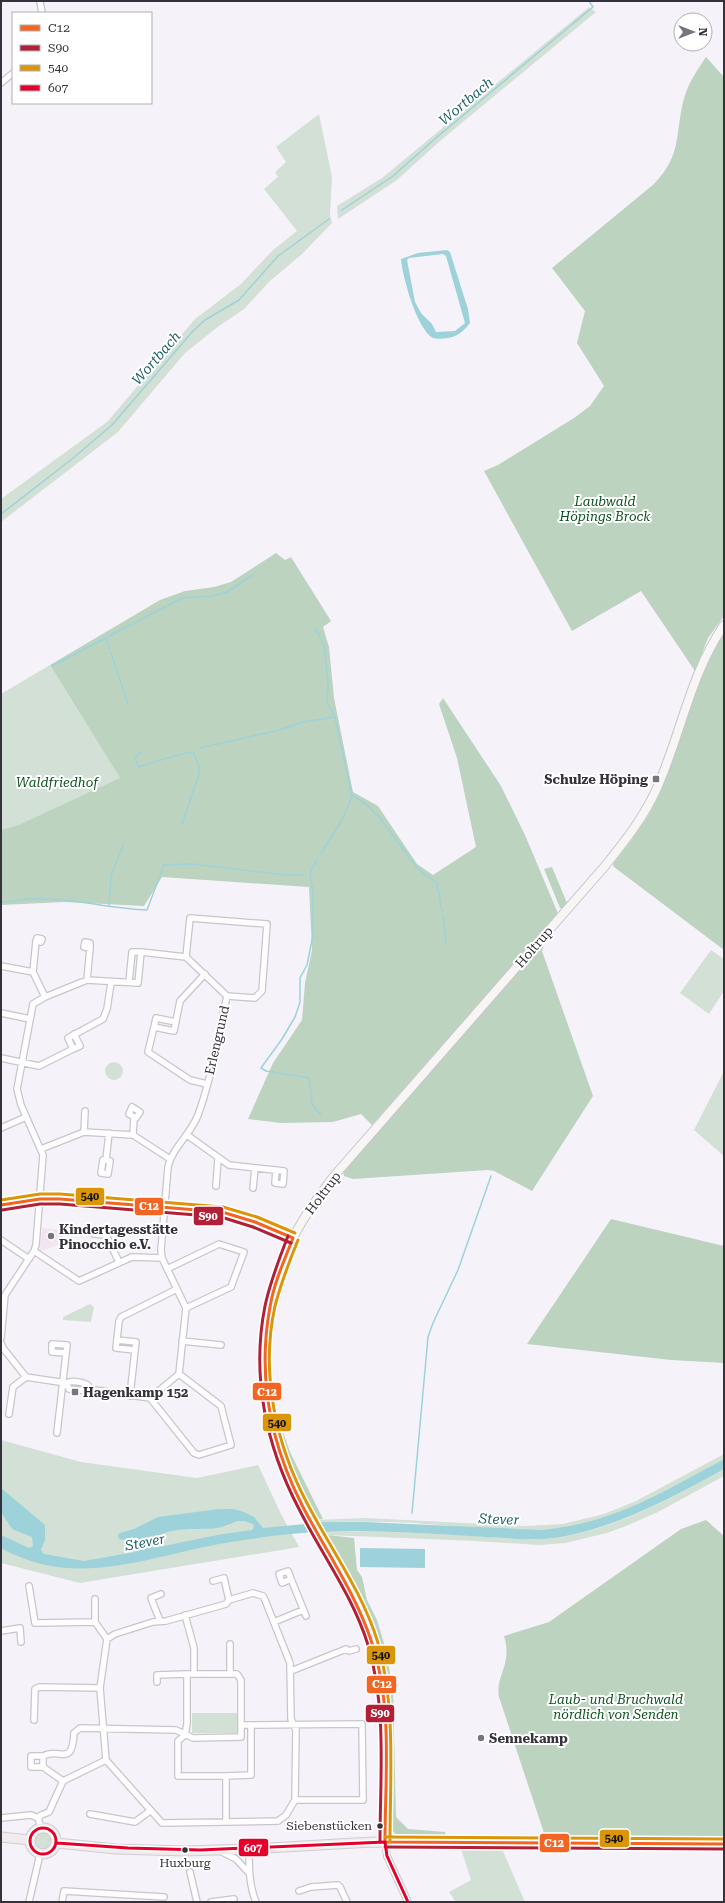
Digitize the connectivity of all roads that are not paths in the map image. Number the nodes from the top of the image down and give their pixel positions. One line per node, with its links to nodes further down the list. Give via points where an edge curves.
1 (40, 1): 2 (street)
2 (42, 12)
3 (12, 74): 4 (street)
4 (1, 83)
5 (724, 625): 45 (main road, Holtrup, via 698,674 657,788 627,838 334,1176)
6 (36, 941): 11 (street)
7 (90, 948): 13 (street)
8 (141, 952): 9 (street); 15 (street, via 132,952); 15 (street, via 138,983)
9 (186, 957): 12 (street, Erlengrund); 16 (street, Erlengrund, via 190,918 267,924 262,990 255,998)
10 (1, 966): 11 (street)
11 (33, 972): 17 (street)
12 (205, 974): 16 (street, Erlengrund); 20 (street, via 180,1001)
13 (87, 980): 14 (street); 17 (street)
14 (111, 982): 15 (street); 23 (street, via 103,1019 68,1038 73,1049 39,1066)
15 (129, 982)
16 (227, 996): 24 (street, Erlengrund)
17 (45, 997): 19 (street, via 33,1004)
18 (1, 1013): 19 (street)
19 (30, 1019): 23 (street)
20 (176, 1022): 21 (street, via 174,1031); 21 (street, via 156,1018)
21 (154, 1027): 24 (street, Erlengrund, via 148,1052 190,1080)
22 (1, 1058): 23 (street)
23 (21, 1062): 26 (street, via 17,1092)
24 (207, 1084): 32 (street, Erlengrund, via 198,1116)
25 (85, 1111): 29 (street)
26 (26, 1117): 28 (street); 33 (street)
27 (134, 1117): 31 (street)
28 (1, 1128)
29 (84, 1132): 30 (street); 33 (street)
30 (109, 1133): 31 (street); 36 (street)
31 (133, 1135): 35 (street)
32 (187, 1135): 34 (street); 35 (street, Erlengrund)
33 (41, 1149): 41 (street, via 43,1163)
34 (218, 1158): 37 (street, via 229,1165); 39 (street)
35 (170, 1159): 43 (street, Erlengrund)
36 (106, 1160)
37 (255, 1168): 38 (street); 40 (street)
38 (276, 1170)
39 (216, 1186)
40 (253, 1188)
41 (40, 1199): 42 (street); 43 (street); 47 (street)
42 (1, 1205)
43 (165, 1207): 45 (street, via 233,1215); 48 (street, Erlengrund)
44 (94, 1234): 50 (street, via 106,1235)
45 (293, 1238): 107 (main road, Holtrup, via 275,1284 268,1315 264,1377 268,1415 289,1480 344,1577 363,1616 373,1647 384,1714)
46 (1, 1240): 49 (street)
47 (34, 1251): 49 (street); 50 (street, via 79,1282)
48 (162, 1258): 50 (street, via 135,1256); 51 (street)
49 (29, 1259): 53 (street)
50 (119, 1262)
51 (168, 1269): 52 (street); 54 (street, via 219,1244 244,1252 231,1287)
52 (177, 1289): 54 (street); 63 (street, via 119,1321 116,1348 135,1350)
53 (3, 1292): 55 (street)
54 (186, 1308): 56 (street)
55 (1, 1338)
56 (182, 1341): 58 (street); 60 (street)
57 (1, 1342): 61 (street)
58 (221, 1345)
59 (66, 1353): 62 (street)
60 (179, 1374): 64 (street); 64 (street, via 221,1406 231,1445 199,1455 194,1453)
61 (26, 1377): 62 (street); 65 (street, via 13,1387)
62 (65, 1382): 63 (street, via 84,1383 88,1385 88,1389); 66 (street)
63 (130, 1396): 64 (street)
64 (150, 1398)
65 (9, 1414)
66 (56, 1433)
67 (291, 1579): 76 (street, via 305,1613)
68 (213, 1581): 72 (street, via 224,1578)
69 (29, 1586): 75 (street, via 35,1623)
70 (161, 1594): 74 (street, via 151,1598)
71 (95, 1599): 75 (street)
72 (229, 1600): 73 (street, via 226,1604); 76 (street, via 253,1593 263,1596)
73 (185, 1615): 74 (street); 83 (street, via 194,1648)
74 (160, 1621): 78 (street)
75 (94, 1622): 78 (street)
76 (274, 1622): 82 (street, via 289,1657)
77 (1, 1631): 79 (street, via 20,1628)
78 (106, 1639): 86 (street)
79 (21, 1642)
80 (230, 1644): 84 (street)
81 (356, 1649): 82 (street, via 346,1649)
82 (291, 1671): 90 (street, via 291,1719)
83 (191, 1674): 84 (street); 85 (street, via 157,1674); 92 (street)
84 (230, 1674): 88 (street, via 237,1674 241,1680)
85 (157, 1682)
86 (100, 1688): 87 (street, via 39,1687 35,1689); 91 (street)
87 (34, 1720)
88 (241, 1725): 89 (street); 92 (street, via 241,1737 193,1738)
89 (251, 1725): 90 (street); 96 (street, via 251,1775)
90 (294, 1726): 98 (street); 98 (street, via 363,1726 363,1800)
91 (104, 1729): 92 (street, via 176,1730); 93 (street, via 76,1730 73,1748 69,1753); 94 (street)
92 (185, 1735): 96 (street, via 178,1741 178,1776)
93 (43, 1756): 95 (street); 95 (street, via 31,1756 31,1767)
94 (106, 1760): 97 (street); 99 (street)
95 (43, 1767): 97 (street)
96 (226, 1776): 103 (street)
97 (63, 1781): 102 (street, via 51,1810)
98 (295, 1800): 103 (street, via 286,1814 278,1820)
99 (150, 1811): 100 (street, via 135,1822); 103 (street, via 162,1823)
100 (90, 1814)
101 (1, 1818): 102 (street, via 31,1815)
102 (38, 1818): 104 (street)
103 (226, 1821)
104 (41, 1828): 106 (main road); 108 (main road, via 52,1832)
105 (1, 1837): 106 (main road)
106 (30, 1840): 112 (main road, via 33,1849)
107 (385, 1842): 109 (main road); 111 (main road); 126 (street, via 387,1856)
108 (57, 1843): 110 (main road, via 116,1849); 112 (main road, via 51,1852)
109 (724, 1844)
110 (219, 1850): 111 (main road); 114 (street, via 236,1859)
111 (249, 1850): 114 (street)
112 (40, 1854): 119 (street)
113 (190, 1872): 122 (street)
114 (249, 1873): 124 (street)
115 (299, 1891): 125 (street, via 311,1887 338,1885)
116 (120, 1894): 117 (street); 120 (street, via 64,1891); 121 (street)
117 (164, 1897)
118 (234, 1898): 123 (street)
119 (29, 1902)
120 (62, 1902)
121 (120, 1902)
122 (197, 1902)
123 (211, 1902)
124 (256, 1902)
125 (347, 1902)
126 (408, 1902)

